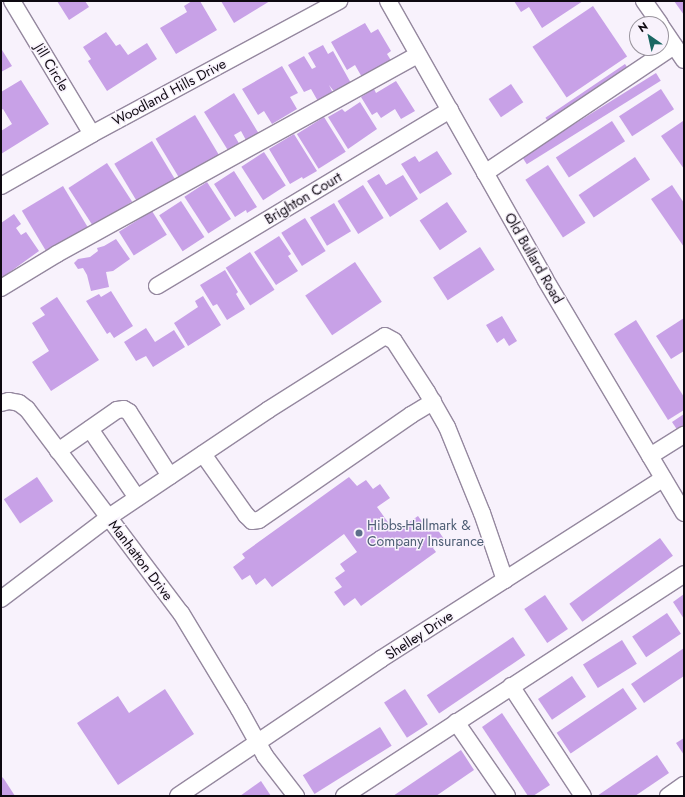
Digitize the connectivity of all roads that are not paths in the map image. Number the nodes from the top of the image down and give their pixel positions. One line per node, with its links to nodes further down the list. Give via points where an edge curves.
1 (12, 1): 11 (street, Jill Circle)
2 (339, 1): 11 (street, Woodland Hills Drive)
3 (388, 1): 8 (street, Old Bullard Road)
4 (644, 1): 5 (street)
5 (654, 16)
6 (669, 38): 7 (street)
7 (674, 46): 9 (street); 12 (street)
8 (418, 55): 10 (street, Old Bullard Road); 15 (street, via 57,254)
9 (684, 60)
10 (450, 110): 12 (street, Old Bullard Road); 14 (street, Brighton Court)
11 (92, 134): 13 (street, Woodland Hills Drive)
12 (485, 173): 22 (street, Old Bullard Road)
13 (1, 186)
14 (157, 286)
15 (1, 288)
16 (433, 402): 21 (street, via 394,341 385,336); 21 (street, via 259,520 252,521 246,515); 29 (street, via 463,464)
17 (1, 403): 20 (street, Manhatton Drive, via 19,403)
18 (90, 429): 20 (street); 23 (street, via 117,410 124,409 129,412); 25 (street)
19 (684, 435): 22 (street)
20 (58, 451): 27 (street, Manhatton Drive)
21 (202, 454): 23 (street)
22 (650, 456): 24 (street, Old Bullard Road)
23 (170, 476): 25 (street)
24 (663, 479): 26 (street, Old Bullard Road); 29 (street, Shelley Drive)
25 (137, 498): 27 (street)
26 (684, 513)
27 (108, 517): 30 (street); 33 (street, Manhatton Drive, via 181,613)
28 (684, 574): 31 (street)
29 (505, 580): 33 (street, Shelley Drive, via 381,660)
30 (1, 599)
31 (511, 686): 32 (street); 39 (street)
32 (456, 722): 37 (street); 38 (street)
33 (259, 744): 35 (street, Shelley Drive); 36 (street, Manhatton Drive, via 265,756)
34 (684, 785): 40 (street)
35 (178, 796)
36 (296, 796)
37 (344, 796)
38 (507, 796)
39 (583, 796)
40 (668, 796)

